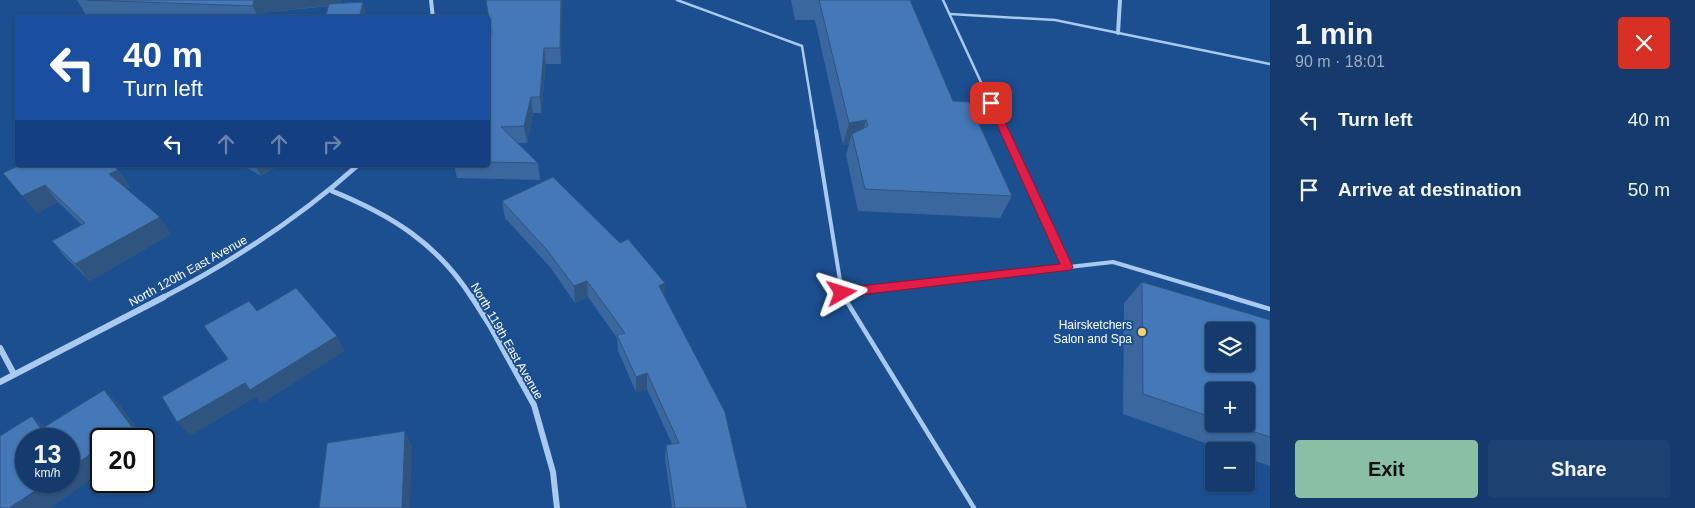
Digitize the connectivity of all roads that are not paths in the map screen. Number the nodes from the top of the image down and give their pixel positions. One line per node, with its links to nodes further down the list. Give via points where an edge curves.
1 (432, 0): 6 (street)
2 (677, 0): 12 (lane, via 802,46)
3 (943, 0): 5 (lane)
4 (1120, 0): 7 (street)
5 (950, 14): 7 (lane, via 1055,20); 11 (lane)
6 (433, 15)
7 (1118, 32): 8 (lane)
8 (1270, 64)
9 (356, 167): 10 (street, North 120th East Avenue)
10 (332, 191): 15 (street, North 120th East Avenue, via 286,227 240,255); 17 (street, North 119th East Avenue, via 369,206 408,230 458,276 491,327 534,405 553,472)
11 (1067, 267): 12 (lane); 13 (lane, via 1113,262)
12 (842, 293): 18 (lane)
13 (1270, 309)
14 (0, 348): 15 (street)
15 (14, 374): 16 (street, North 120th East Avenue)
16 (0, 382)
17 (557, 508)
18 (974, 508)

